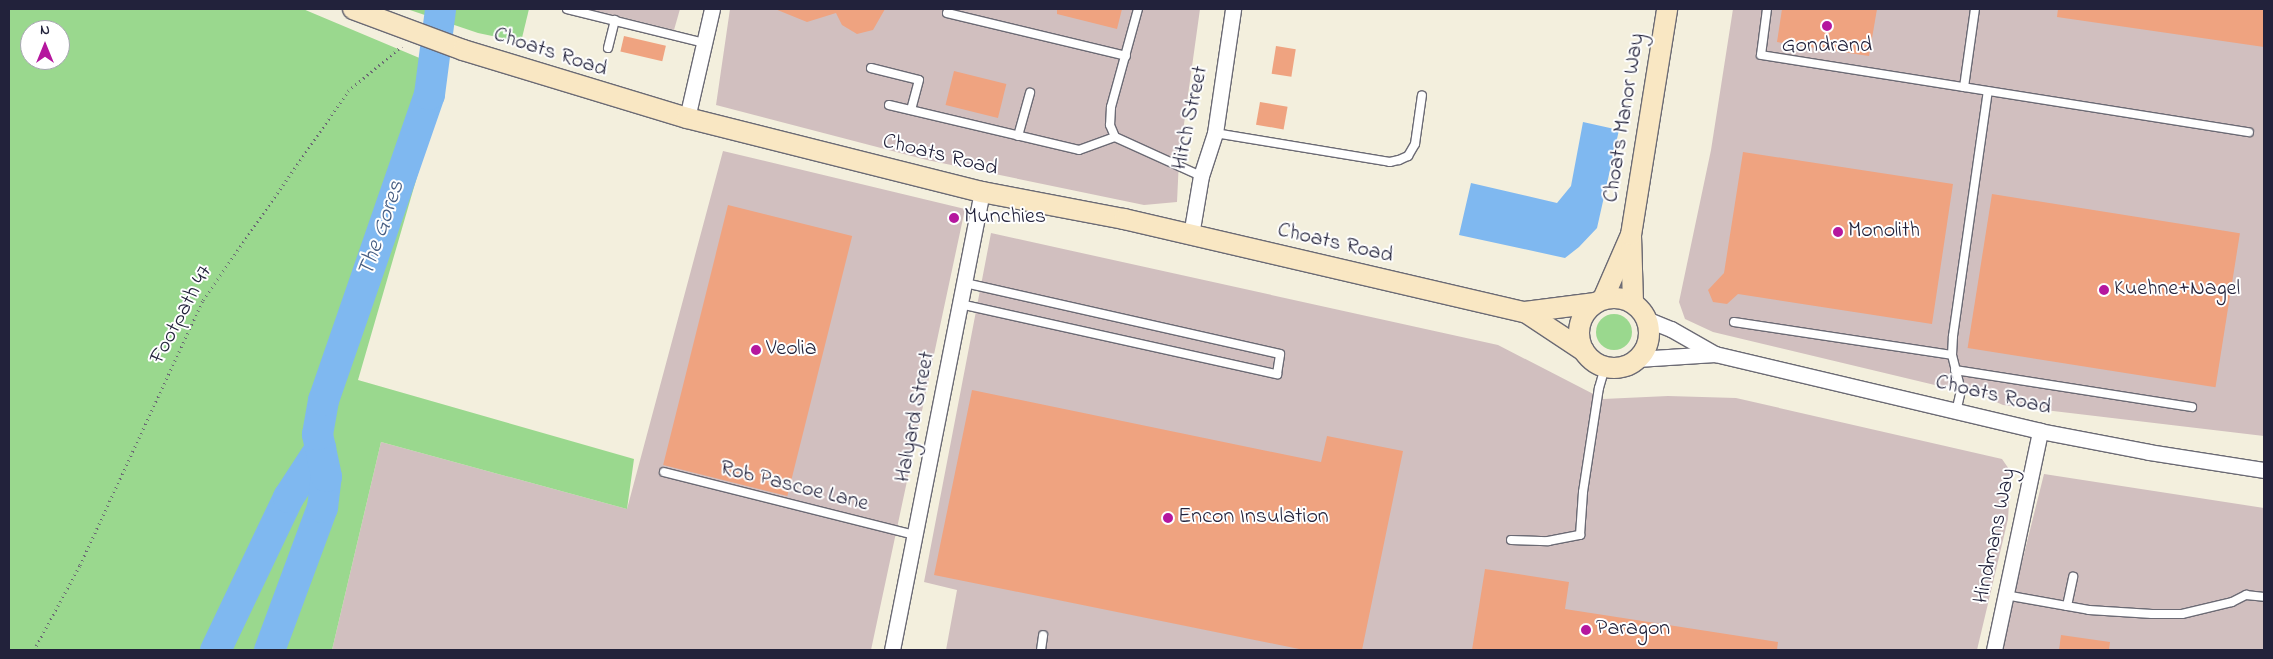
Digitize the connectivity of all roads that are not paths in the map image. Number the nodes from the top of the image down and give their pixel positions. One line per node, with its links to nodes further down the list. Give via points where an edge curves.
1 (353, 9): 21 (street, Choats Road, via 463,50)
2 (567, 9): 10 (lane)
3 (712, 9): 11 (street)
4 (1138, 9): 13 (lane)
5 (1233, 9): 23 (street, Hitch Street)
6 (1667, 9): 29 (street, Choats Manor Way)
7 (1767, 9): 15 (lane, via 1761,55)
8 (1975, 9): 15 (lane)
9 (947, 13): 13 (lane)
10 (615, 20): 11 (lane); 12 (lane)
11 (704, 43): 21 (street)
12 (608, 48)
13 (1126, 56): 25 (lane, via 1111,106 1110,126)
14 (871, 68): 20 (lane, via 919,80)
15 (1964, 87): 16 (lane)
16 (1988, 91): 22 (lane); 39 (lane)
17 (1030, 93): 24 (lane)
18 (1422, 95): 23 (lane, via 1415,144 1408,156 1390,162)
19 (889, 105): 20 (lane)
20 (911, 110): 24 (lane)
21 (687, 118): 27 (street, Choats Road)
22 (2249, 132)
23 (1215, 133): 26 (street, Hitch Street)
24 (1018, 136): 25 (lane, via 1079,150)
25 (1115, 138): 26 (lane)
26 (1201, 176): 28 (street, Hitch Street)
27 (982, 192): 28 (street, Choats Road); 30 (street, Halyard Street)
28 (1191, 235): 34 (street, Choats Road)
29 (1631, 236): 31 (street, Choats Manor Way); 32 (street, Choats Manor Way)
30 (964, 283): 33 (street, Halyard Street); 33 (lane, via 1280,354 1277,374)
31 (1599, 301): 32 (street, via 1621,298); 34 (street, Choats Road); 37 (street, via 1580,324)
32 (1633, 302): 35 (street)
33 (960, 304): 48 (street, Halyard Street)
34 (1525, 312): 37 (street, Choats Road)
35 (1646, 318): 38 (street, Choats Road); 40 (street, via 1648,340)
36 (1734, 322): 39 (lane)
37 (1584, 351): 41 (street)
38 (1715, 354): 40 (street, Choats Road); 44 (street, Choats Road)
39 (1952, 355): 42 (lane)
40 (1637, 359): 41 (street, via 1627,365)
41 (1605, 367): 49 (lane, via 1583,492 1580,535 1548,540)
42 (1955, 370): 43 (lane); 44 (lane, via 1961,391)
43 (2192, 407)
44 (1956, 412): 45 (street, Choats Road)
45 (2040, 431): 46 (street, Choats Road); 51 (street, Hindmans Way)
46 (2264, 470)
47 (664, 472): 48 (lane, Rob Pascoe Lane)
48 (915, 535): 55 (street, Halyard Street)
49 (1512, 540)
50 (2073, 577): 53 (lane)
51 (2005, 595): 53 (lane); 57 (street, Hindmans Way)
52 (2264, 597): 53 (lane, via 2246,595 2232,602 2182,614 2088,610)
53 (2067, 606)
54 (1044, 635): 56 (lane)
55 (892, 650)
56 (1040, 650)
57 (1994, 650)

